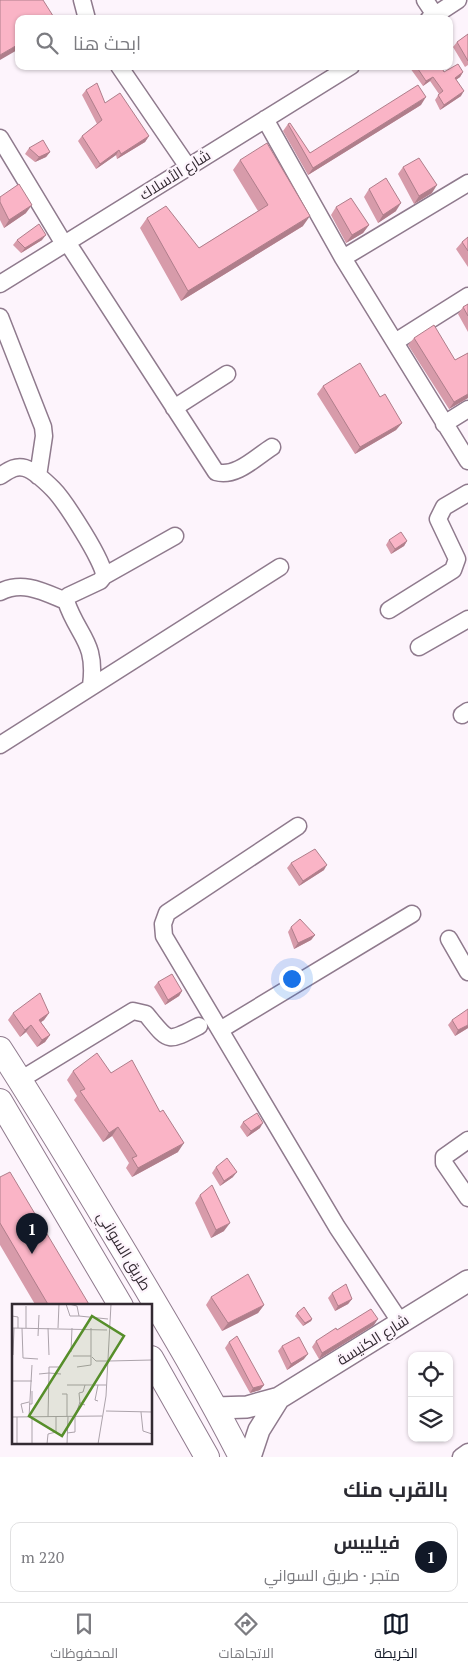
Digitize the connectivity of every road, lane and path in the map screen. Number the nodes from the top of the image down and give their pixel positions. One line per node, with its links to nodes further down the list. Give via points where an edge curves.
1 (82, 0): 4 (street)
2 (425, 0): 5 (street)
3 (458, 0): 6 (street)
4 (86, 15)
5 (431, 15)
6 (435, 15)
7 (122, 70): 11 (street)
8 (345, 70): 9 (street, شارع الأسلاك)
9 (265, 119): 11 (street, شارع الأسلاك); 14 (street)
10 (0, 138): 13 (street)
11 (188, 167): 13 (street, شارع الأسلاك)
12 (468, 183): 14 (street)
13 (65, 243): 15 (street, شارع الأسلاك); 20 (street)
14 (343, 258): 18 (street)
15 (0, 284)
16 (468, 296): 18 (street)
17 (0, 317): 26 (street, via 43,427)
18 (395, 342): 22 (street)
19 (227, 374): 20 (street)
20 (174, 408): 23 (street, via 216,472 233,472)
21 (468, 409): 22 (street)
22 (444, 424): 24 (street)
23 (272, 447)
24 (468, 461)
25 (0, 476): 26 (street, via 14,468 25,468)
26 (38, 476): 30 (street, via 55,490 101,562)
27 (468, 493): 33 (street, via 444,507 438,519 456,559 453,570)
28 (175, 536): 30 (street)
29 (280, 567): 36 (street)
30 (104, 576): 32 (street, via 68,596)
31 (0, 592): 32 (street, via 22,586)
32 (66, 601): 36 (street, via 87,641 94,668)
33 (388, 610)
34 (468, 619): 35 (street)
35 (418, 647)
36 (92, 686): 37 (street)
37 (0, 745)
38 (298, 826): 43 (street, via 167,913 163,924 164,936)
39 (412, 914): 43 (street)
40 (449, 939): 41 (street)
41 (468, 972)
42 (199, 1026): 45 (street, via 170,1039 146,1014 133,1011)
43 (220, 1030): 51 (street, via 337,1227)
44 (0, 1049): 45 (highway, طريق السواني)
45 (20, 1080): 54 (highway, طريق السواني)
46 (0, 1101): 50 (highway, طريق السواني)
47 (468, 1140): 48 (street, via 444,1157 444,1163)
48 (468, 1198)
49 (468, 1281): 51 (main road, شارع الكنيسة)
50 (119, 1304)
51 (401, 1323): 53 (main road, شارع الكنيسة)
52 (152, 1360): 56 (highway)
53 (278, 1398): 54 (main road, شارع الكنيسة, via 247,1406); 58 (main road, شارع الكنيسة, via 259,1430)
54 (216, 1408): 57 (highway, طريق السواني)
55 (468, 1452): 59 (street)
56 (207, 1457)
57 (241, 1457)
58 (250, 1457)
59 (461, 1457)

